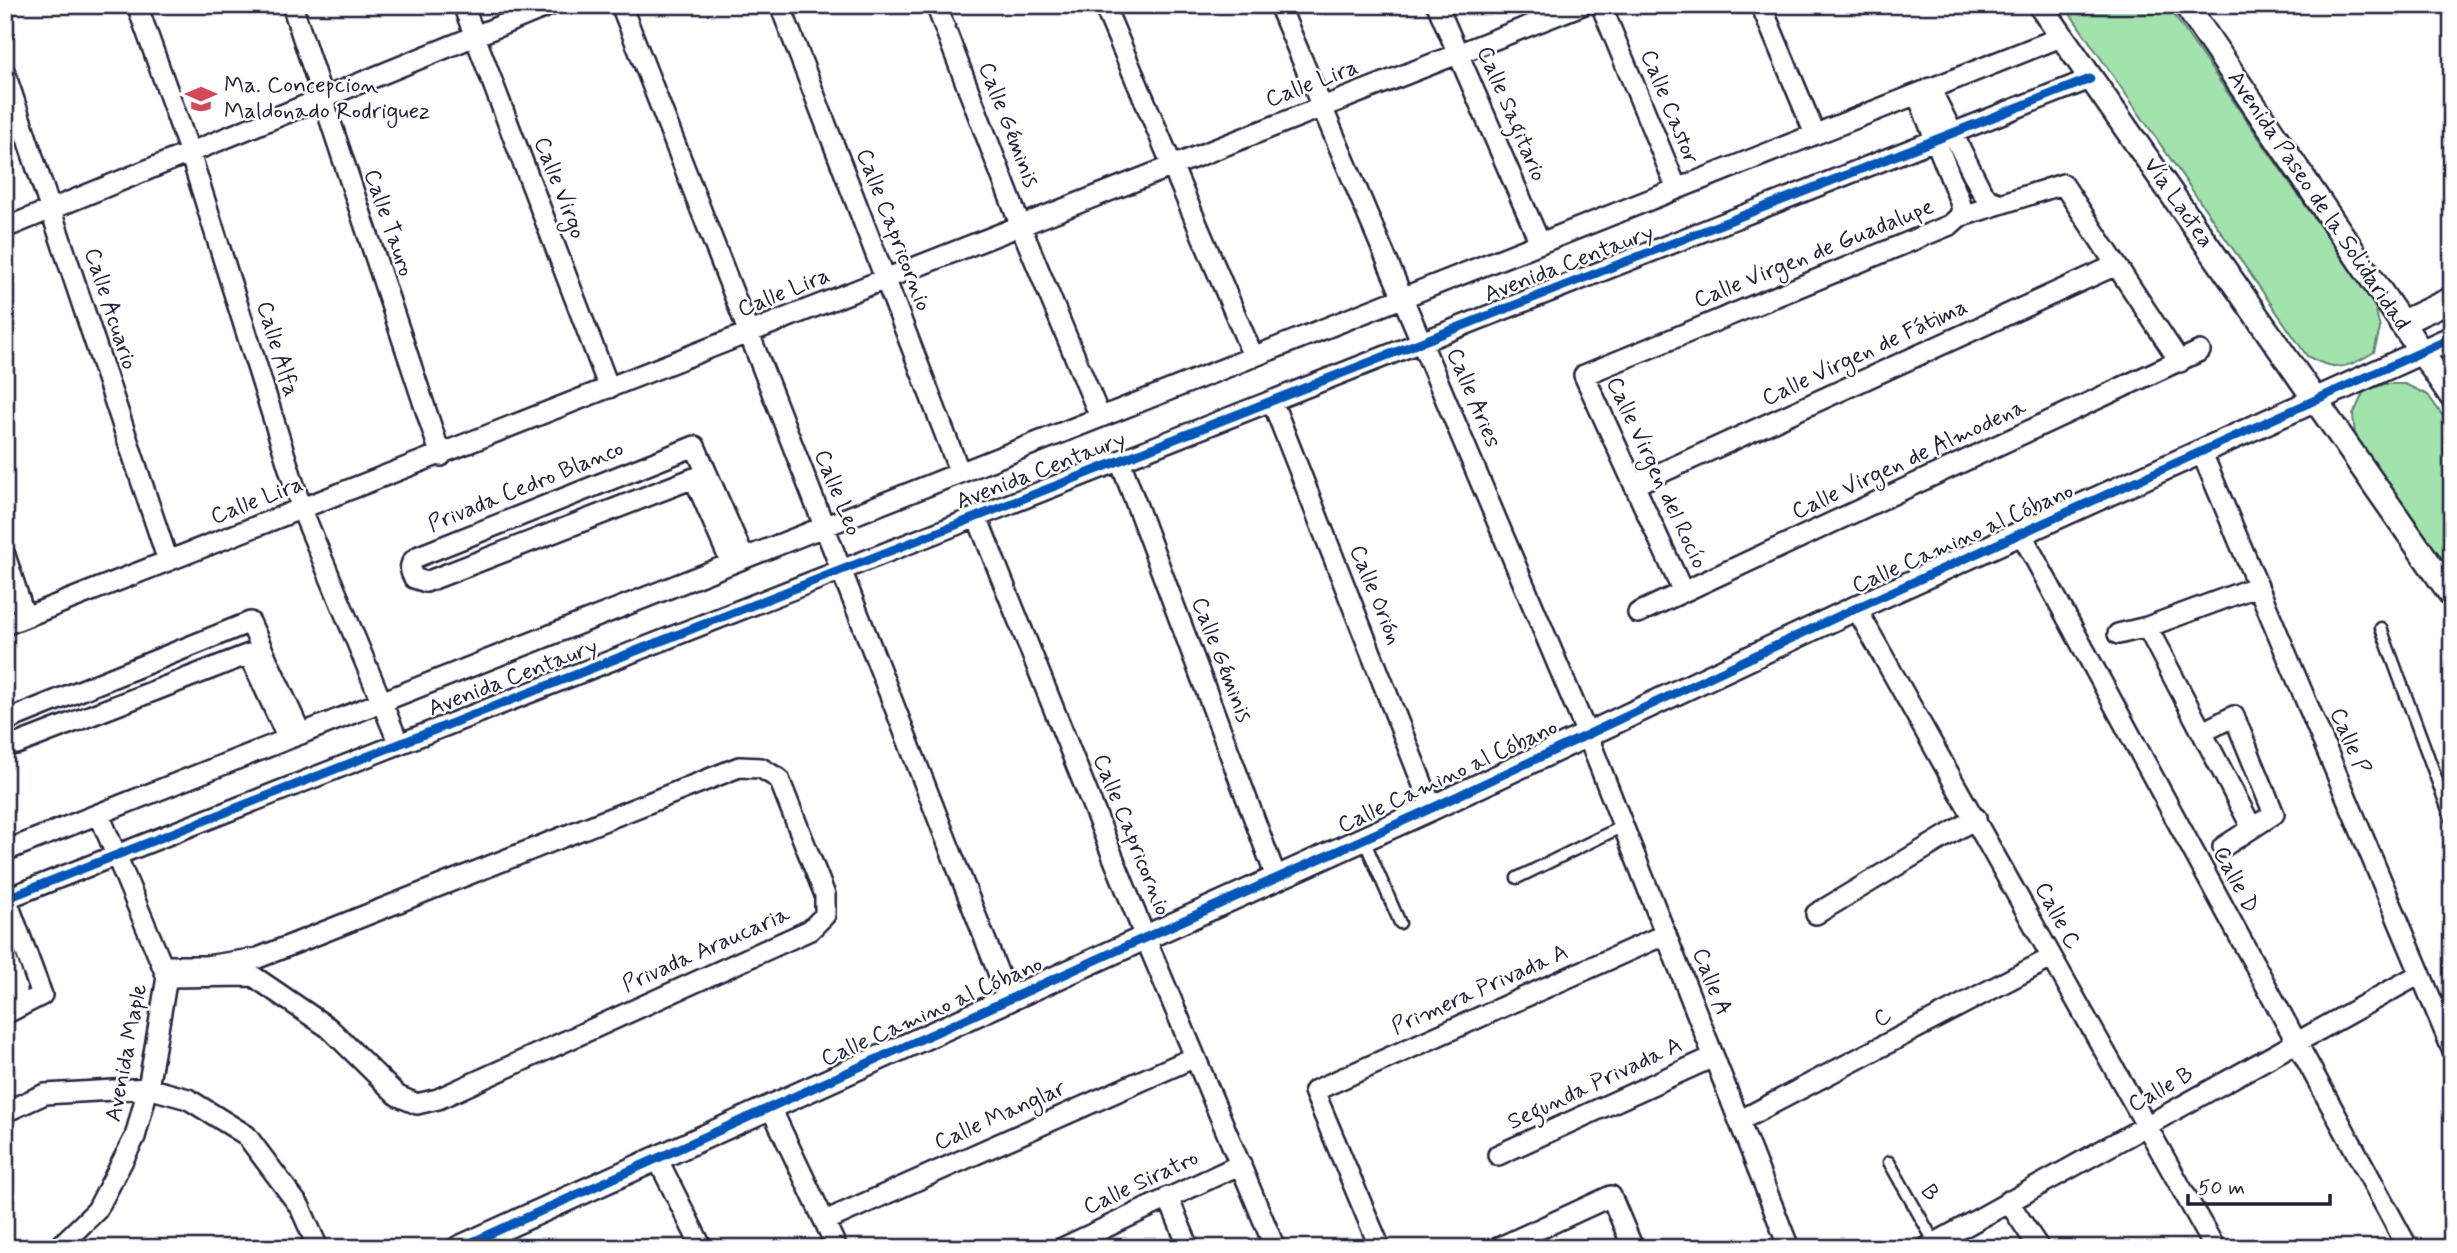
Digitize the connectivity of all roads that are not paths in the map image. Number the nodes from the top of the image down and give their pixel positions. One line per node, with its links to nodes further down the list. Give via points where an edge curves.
1 (137, 5): 26 (street, Calle Alfa)
2 (292, 5): 22 (street, Calle Tauro)
3 (463, 5): 16 (street, Calle Virgo)
4 (551, 5): 16 (street)
5 (621, 5): 40 (street, Calle Leo)
6 (780, 5): 36 (street, Calle Capricornio)
7 (936, 5): 32 (street, Calle Géminis)
8 (1104, 5): 27 (street)
9 (1279, 5): 23 (street, Calle Aries)
10 (1437, 5): 18 (street, Calle Sagitario)
11 (1582, 5): 18 (street, Calle Lira)
12 (1601, 5): 28 (street, Calle Castor)
13 (1761, 5): 24 (street)
14 (2040, 5): 17 (street, Vía Lactea)
15 (2186, 5): 39 (street, Avenida Paseo de la Solidaridad)
16 (475, 36): 22 (street); 48 (street, Calle Virgo)
17 (2061, 37): 20 (street, Vía Lactea); 21 (street, Avenida Centaury)
18 (1459, 54): 23 (street, Calle Lira); 34 (street, Calle Sagitario)
19 (5, 73): 30 (street, Calle Acuario)
20 (2090, 79): 25 (street, Avenida Centaury); 50 (street, Vía Lactea)
21 (1923, 91): 24 (street, Avenida Centaury); 25 (street)
22 (320, 99): 26 (street); 54 (street, Calle Tauro)
23 (1323, 105): 27 (street, Calle Lira); 37 (street, Calle Aries)
24 (1815, 134): 28 (street, Avenida Centaury)
25 (1944, 137): 29 (street, via 1988,199); 31 (street, via 1962,209); 42 (street, Avenida Centaury)
26 (190, 153): 30 (street); 58 (street, Calle Alfa)
27 (1172, 165): 32 (street, Calle Lira); 45 (street)
28 (1677, 189): 34 (street, Avenida Centaury)
29 (1998, 203): 31 (street, Calle Virgen de Guadalupe); 35 (street, Calle Virgen de Guadalupe, via 2063,184)
30 (51, 209): 33 (street); 63 (street, Calle Acuario)
31 (1959, 217): 47 (street, Calle Virgen de Guadalupe, via 1950,225)
32 (1021, 227): 36 (street, Calle Lira); 52 (street, Calle Géminis)
33 (5, 228)
34 (1540, 243): 37 (street, Avenida Centaury)
35 (2116, 265): 46 (street); 57 (street, Calle Virgen de Fátima)
36 (885, 278): 40 (street, Calle Lira); 56 (street, Calle Capricornio)
37 (1403, 297): 42 (street, Calle Aries); 45 (street, Avenida Centaury)
38 (2452, 299): 39 (street)
39 (2401, 323): 44 (street, Avenida Paseo de la Solidaridad)
40 (748, 334): 48 (street, Calle Lira); 60 (street, Calle Leo)
41 (2452, 338): 44 (street, Calle Camino al Cóbano)
42 (1423, 342): 51 (street, Avenida Centaury); 79 (street, Calle Aries)
43 (2200, 351): 46 (street, Calle Virgen de Almodena)
44 (2421, 352): 49 (street, Avenida Paseo de la Solidaridad); 50 (street, Calle Camino al Cóbano)
45 (1253, 356): 52 (street, Avenida Centaury)
46 (2180, 362): 67 (street, Calle Virgen de Almodena)
47 (1584, 375): 57 (street, Calle Virgen del Rocío)
48 (609, 388): 54 (street, Calle Lira)
49 (2452, 397)
50 (2317, 400): 53 (street, Calle Camino al Cóbano); 68 (street, Vía Lactea)
51 (1272, 401): 55 (street, Avenida Centaury); 83 (street, Calle Orión)
52 (1100, 417): 56 (street, Avenida Centaury)
53 (2202, 453): 61 (street, Calle Camino al Cóbano); 66 (street, Calle P)
54 (441, 456): 58 (street, Calle Lira)
55 (1120, 461): 59 (street, Avenida Centaury); 93 (street, Calle Géminis)
56 (960, 473): 60 (street, Avenida Centaury)
57 (1634, 485): 67 (street, Calle Virgen del Rocío)
58 (302, 510): 63 (street, Calle Lira); 76 (street, Calle Alfa)
59 (977, 517): 65 (street, Avenida Centaury); 99 (street, Calle Capricornio)
60 (824, 526): 64 (street, Avenida Centaury); 65 (street, Calle Leo)
61 (2021, 533): 69 (street, Calle Camino al Cóbano); 108 (street, Calle D)
62 (5, 555): 71 (street)
63 (167, 561): 71 (street, Calle Lira)
64 (738, 561): 64 (street, Privada Cedro Blanco, via 695,446 419,555 410,570 414,578 426,582 694,478); 76 (street, Avenida Centaury)
65 (841, 570): 82 (street, Avenida Centaury); 106 (street, Calle Leo)
66 (2258, 586): 73 (street); 104 (street, Calle P)
67 (1683, 592): 70 (street, Calle Virgen de Almodena)
68 (2452, 596)
69 (1856, 608): 79 (street, Calle Camino al Cóbano); 86 (street, Calle C)
70 (1638, 613)
71 (25, 617): 72 (street, Calle Lira)
72 (5, 625)
73 (2147, 628): 75 (street); 78 (street)
74 (2381, 628): 85 (lane)
75 (2118, 634)
76 (381, 702): 80 (street, Avenida Centaury); 82 (street, Calle Alfa)
77 (5, 721): 80 (street, via 250,622)
78 (2203, 732): 88 (street); 88 (street, via 2234,716 2274,814)
79 (1587, 734): 83 (street, Calle Camino al Cóbano); 87 (street, Calle A)
80 (295, 736): 81 (street, via 249,654 17,744); 84 (street, Avenida Centaury)
81 (5, 741)
82 (399, 744): 92 (street, Avenida Centaury)
83 (1432, 808): 89 (street, Calle Camino al Cóbano)
84 (99, 814): 91 (street, Avenida Centaury); 92 (street, Avenida Maple)
85 (2450, 814)
86 (1976, 818): 96 (street); 101 (street, Calle C)
87 (1623, 827): 94 (lane); 98 (street, Calle A)
88 (2252, 828): 90 (street)
89 (1363, 839): 93 (street, Calle Camino al Cóbano); 97 (lane)
90 (2223, 847)
91 (5, 851)
92 (116, 856): 95 (street, Avenida Centaury); 103 (street, Avenida Maple)
93 (1276, 877): 99 (street, Calle Camino al Cóbano)
94 (1517, 878)
95 (6, 899): 107 (street, via 42,995)
96 (1816, 914)
97 (1400, 923)
98 (1666, 934): 110 (street, Calle A); 134 (street, Primera Privada A, via 1314,1091)
99 (1145, 937): 106 (street, Calle Camino al Cóbano); 111 (street, Calle Capricornio)
100 (5, 954): 105 (street, via 17,990)
101 (2051, 957): 115 (street, C); 116 (street, Calle C)
102 (255, 967): 102 (street, Privada Araucaria, via 329,1028 398,1096 417,1104 438,1099 810,930 825,915 825,895 779,779 761,768 739,767); 103 (street, Privada Araucaria)
103 (166, 972): 112 (street, Avenida Maple)
104 (2420, 974): 108 (street, Calle B); 109 (street, Calle P)
105 (5, 997)
106 (1008, 998): 113 (street, Calle Camino al Cóbano)
107 (5, 1014)
108 (2294, 1042): 116 (street, Calle B); 139 (street, Calle D)
109 (2452, 1049)
110 (1713, 1056): 115 (street, Calle A); 117 (street, Segunda Privada A)
111 (1195, 1057): 120 (street, Calle Capricornio); 123 (street, Calle Manglar)
112 (148, 1088): 114 (street, via 45,1094); 126 (street, Avenida Maple, via 135,1137 97,1210); 127 (street, via 188,1099 246,1135 300,1208)
113 (770, 1106): 118 (street, Calle Camino al Cóbano); 123 (street)
114 (5, 1112)
115 (1739, 1121): 137 (street, Calle A)
116 (2148, 1126): 122 (street, Calle B); 125 (street, Calle C)
117 (1498, 1155)
118 (658, 1160): 128 (street, Calle Camino al Cóbano); 129 (street)
119 (1889, 1163): 124 (lane, B)
120 (1241, 1164): 121 (street, Calle Siratro); 133 (street, Calle Capricornio)
121 (1168, 1197): 131 (street, Calle Siratro); 132 (street)
122 (2008, 1201): 124 (street, Calle B); 138 (street)
123 (825, 1221): 130 (street)
124 (1930, 1245)
125 (2207, 1245)
126 (58, 1248)
127 (318, 1248)
128 (459, 1248)
129 (702, 1248)
130 (837, 1248)
131 (1062, 1248)
132 (1189, 1248)
133 (1275, 1248)
134 (1380, 1248)
135 (1497, 1248): 136 (street, via 1611,1196)
136 (1633, 1248)
137 (1788, 1248)
138 (2039, 1248)
139 (2408, 1248)

